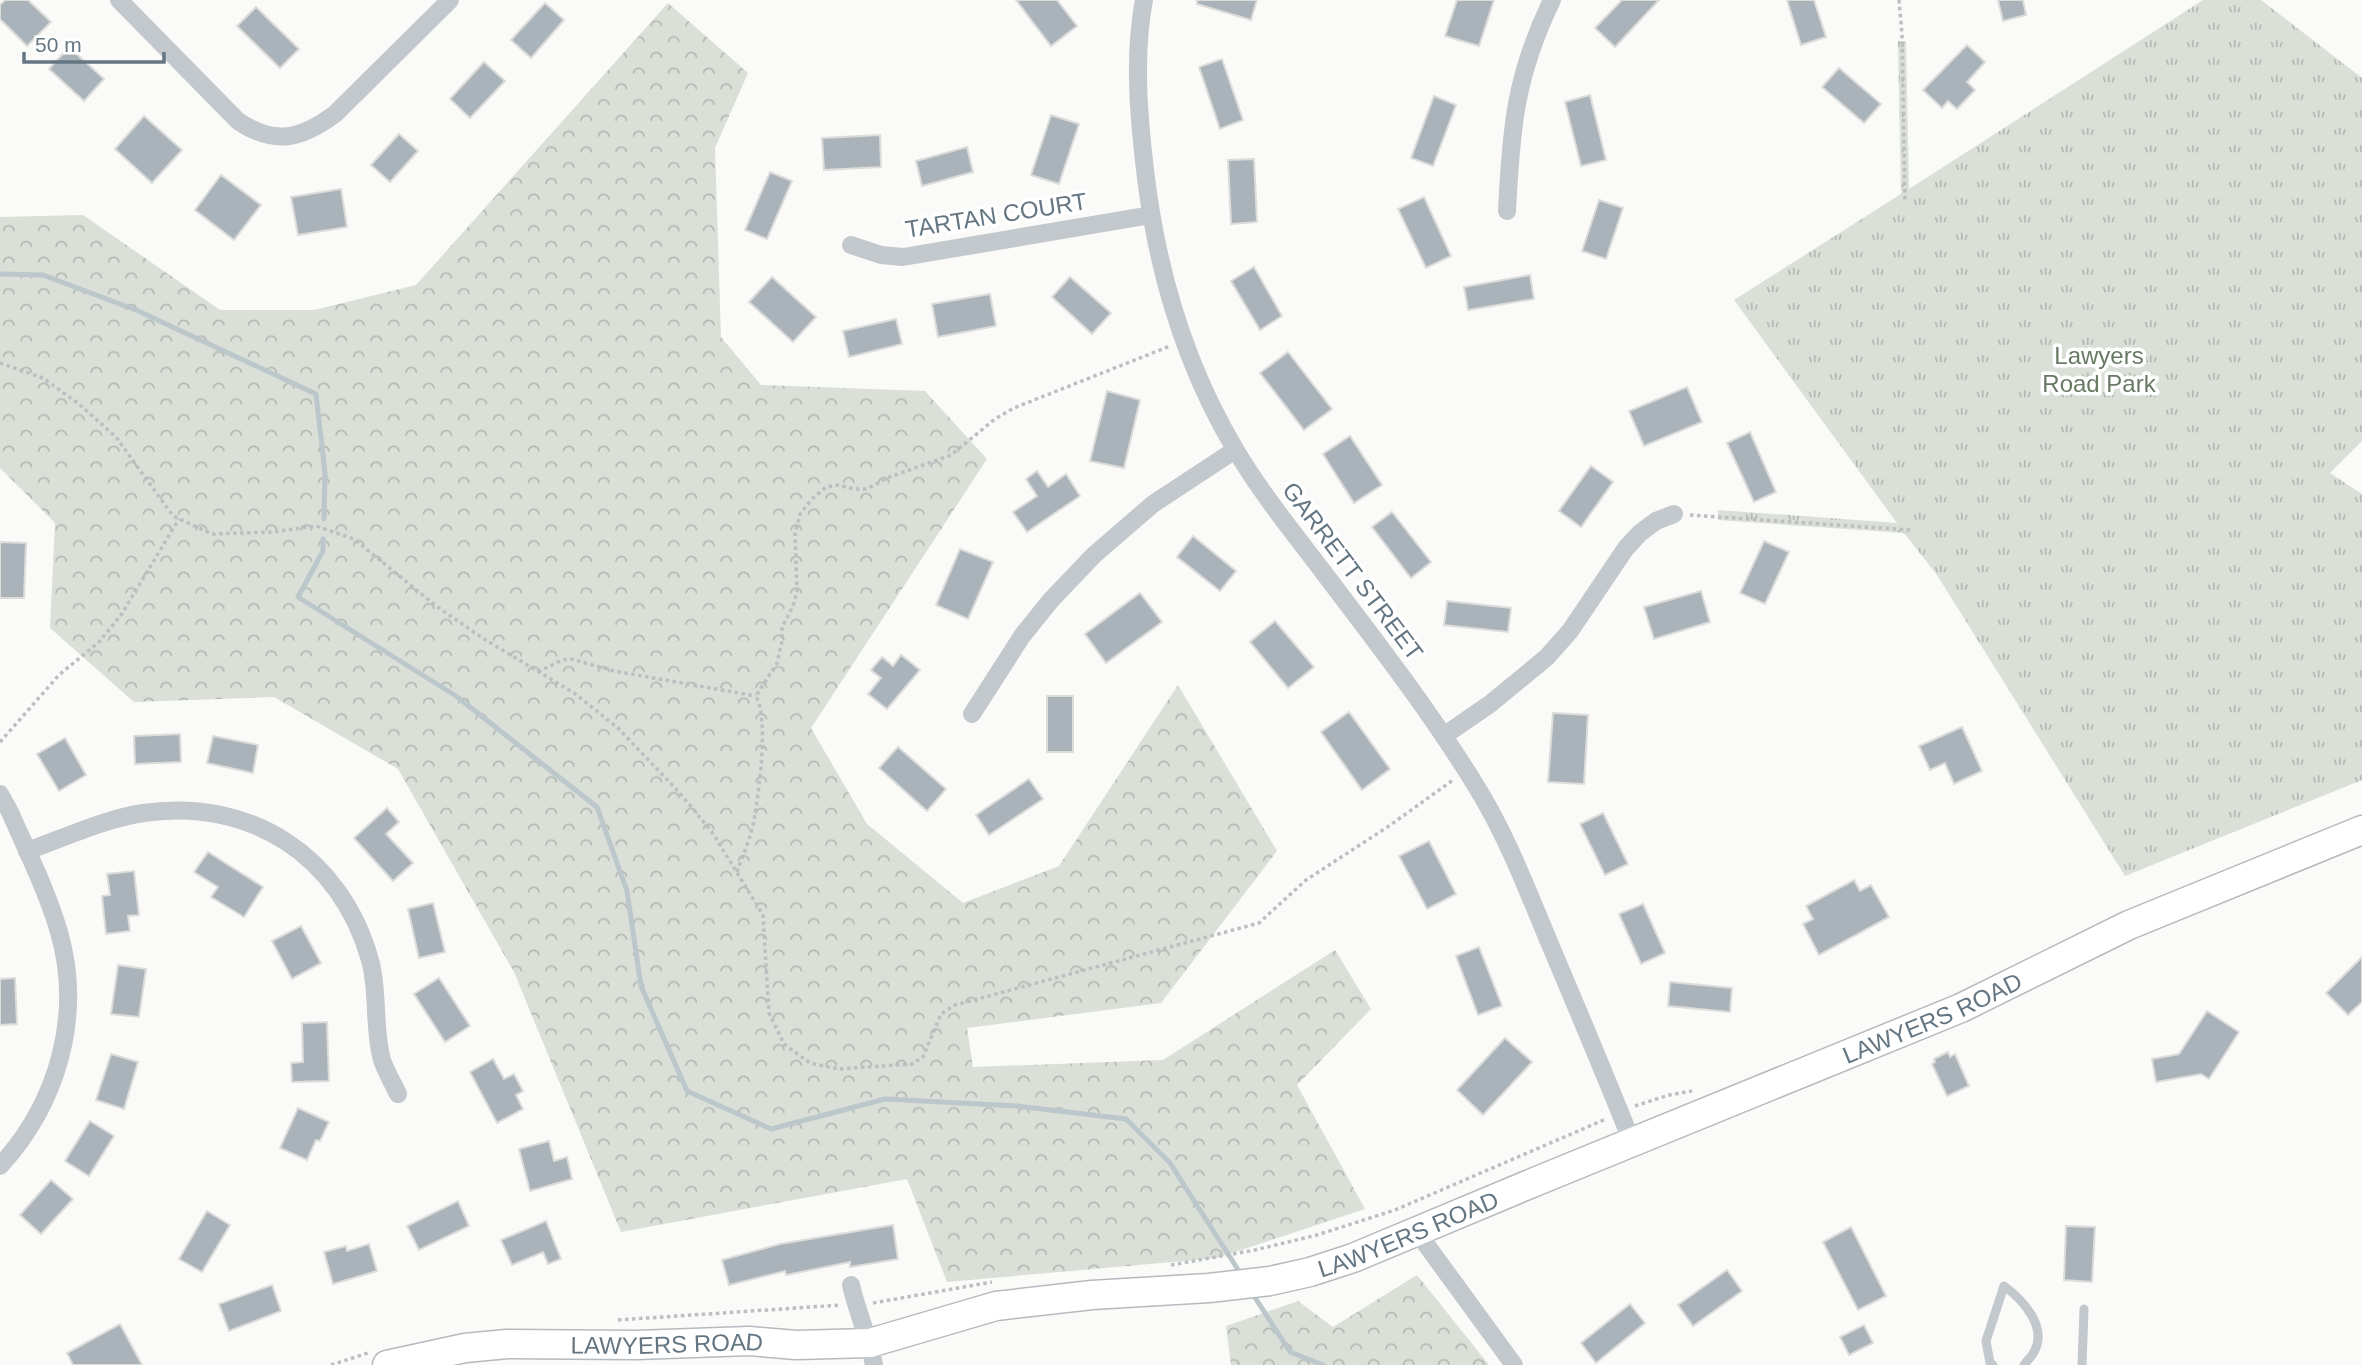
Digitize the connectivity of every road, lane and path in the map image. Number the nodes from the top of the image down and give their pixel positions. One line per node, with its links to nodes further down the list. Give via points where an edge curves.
1 (118, 0): 2 (street, via 238,121 265,136 283,137 318,126 342,108)
2 (450, 0)
3 (1144, 0): 8 (street, GARRETT STREET, via 1139,96)
4 (1552, 0): 7 (street, via 1528,56 1514,108)
5 (1899, 0): 6 (path)
6 (1905, 201)
7 (1507, 211)
8 (1150, 215): 9 (street, TARTAN COURT, via 903,257); 10 (street, GARRETT STREET)
9 (851, 245)
10 (1184, 341): 12 (street, GARRETT STREET); 17 (path, via 1013,408 951,455 867,489 826,487 800,514 797,591 782,627 777,663)
11 (0, 363): 14 (path, via 43,378 79,404 116,437 173,516)
12 (1236, 450): 18 (street, via 1153,504 1094,555 1022,636); 19 (street, GARRETT STREET)
13 (1674, 514): 15 (path); 19 (street, via 1640,533 1626,548 1547,657)
14 (180, 519): 16 (path, via 212,534 316,526 354,539 436,606); 20 (path, via 121,615 99,642 59,675)
15 (1910, 530)
16 (538, 672): 17 (path, via 571,659); 25 (path, via 618,727 712,832)
17 (756, 696): 25 (path, via 763,715 760,767 754,822)
18 (972, 714)
19 (1445, 735): 21 (street, GARRETT STREET)
20 (0, 742)
21 (1466, 771): 25 (path, via 1306,880 1259,923 955,1005 941,1014 923,1057 912,1064 839,1069 810,1063 785,1044 769,1013 763,915); 28 (street, GARRETT STREET, via 1507,845)
22 (0, 794): 24 (street)
23 (2362, 830): 29 (main road, LAWYERS ROAD, via 2129,925 1961,1008)
24 (27, 851): 27 (street, via 140,814 172,810 231,816 290,843 330,880 362,934 371,964 383,1062); 30 (street, via 59,931 68,996 66,1030 60,1062 35,1121)
25 (737, 872)
26 (1693, 1091): 28 (path)
27 (398, 1094)
28 (1620, 1112): 29 (street, GARRETT STREET); 32 (path, via 1395,1210 1317,1235)
29 (1632, 1142): 31 (main road, LAWYERS ROAD)
30 (0, 1166)
31 (1417, 1232): 38 (main road, LAWYERS ROAD, via 1353,1258 1270,1281 996,1306); 41 (street)
32 (1166, 1266)
33 (996, 1282): 35 (path)
34 (851, 1284): 35 (street)
35 (856, 1305): 37 (path); 38 (street)
36 (2084, 1309): 44 (lane)
37 (611, 1320)
38 (872, 1354): 39 (main road, LAWYERS ROAD, via 749,1341 507,1344)
39 (378, 1359): 40 (path)
40 (331, 1365)
41 (1514, 1365)
42 (1993, 1365): 43 (lane, via 1986,1341 2004,1286 2018,1297 2039,1334 2035,1352)
43 (2024, 1365)
44 (2082, 1365)

